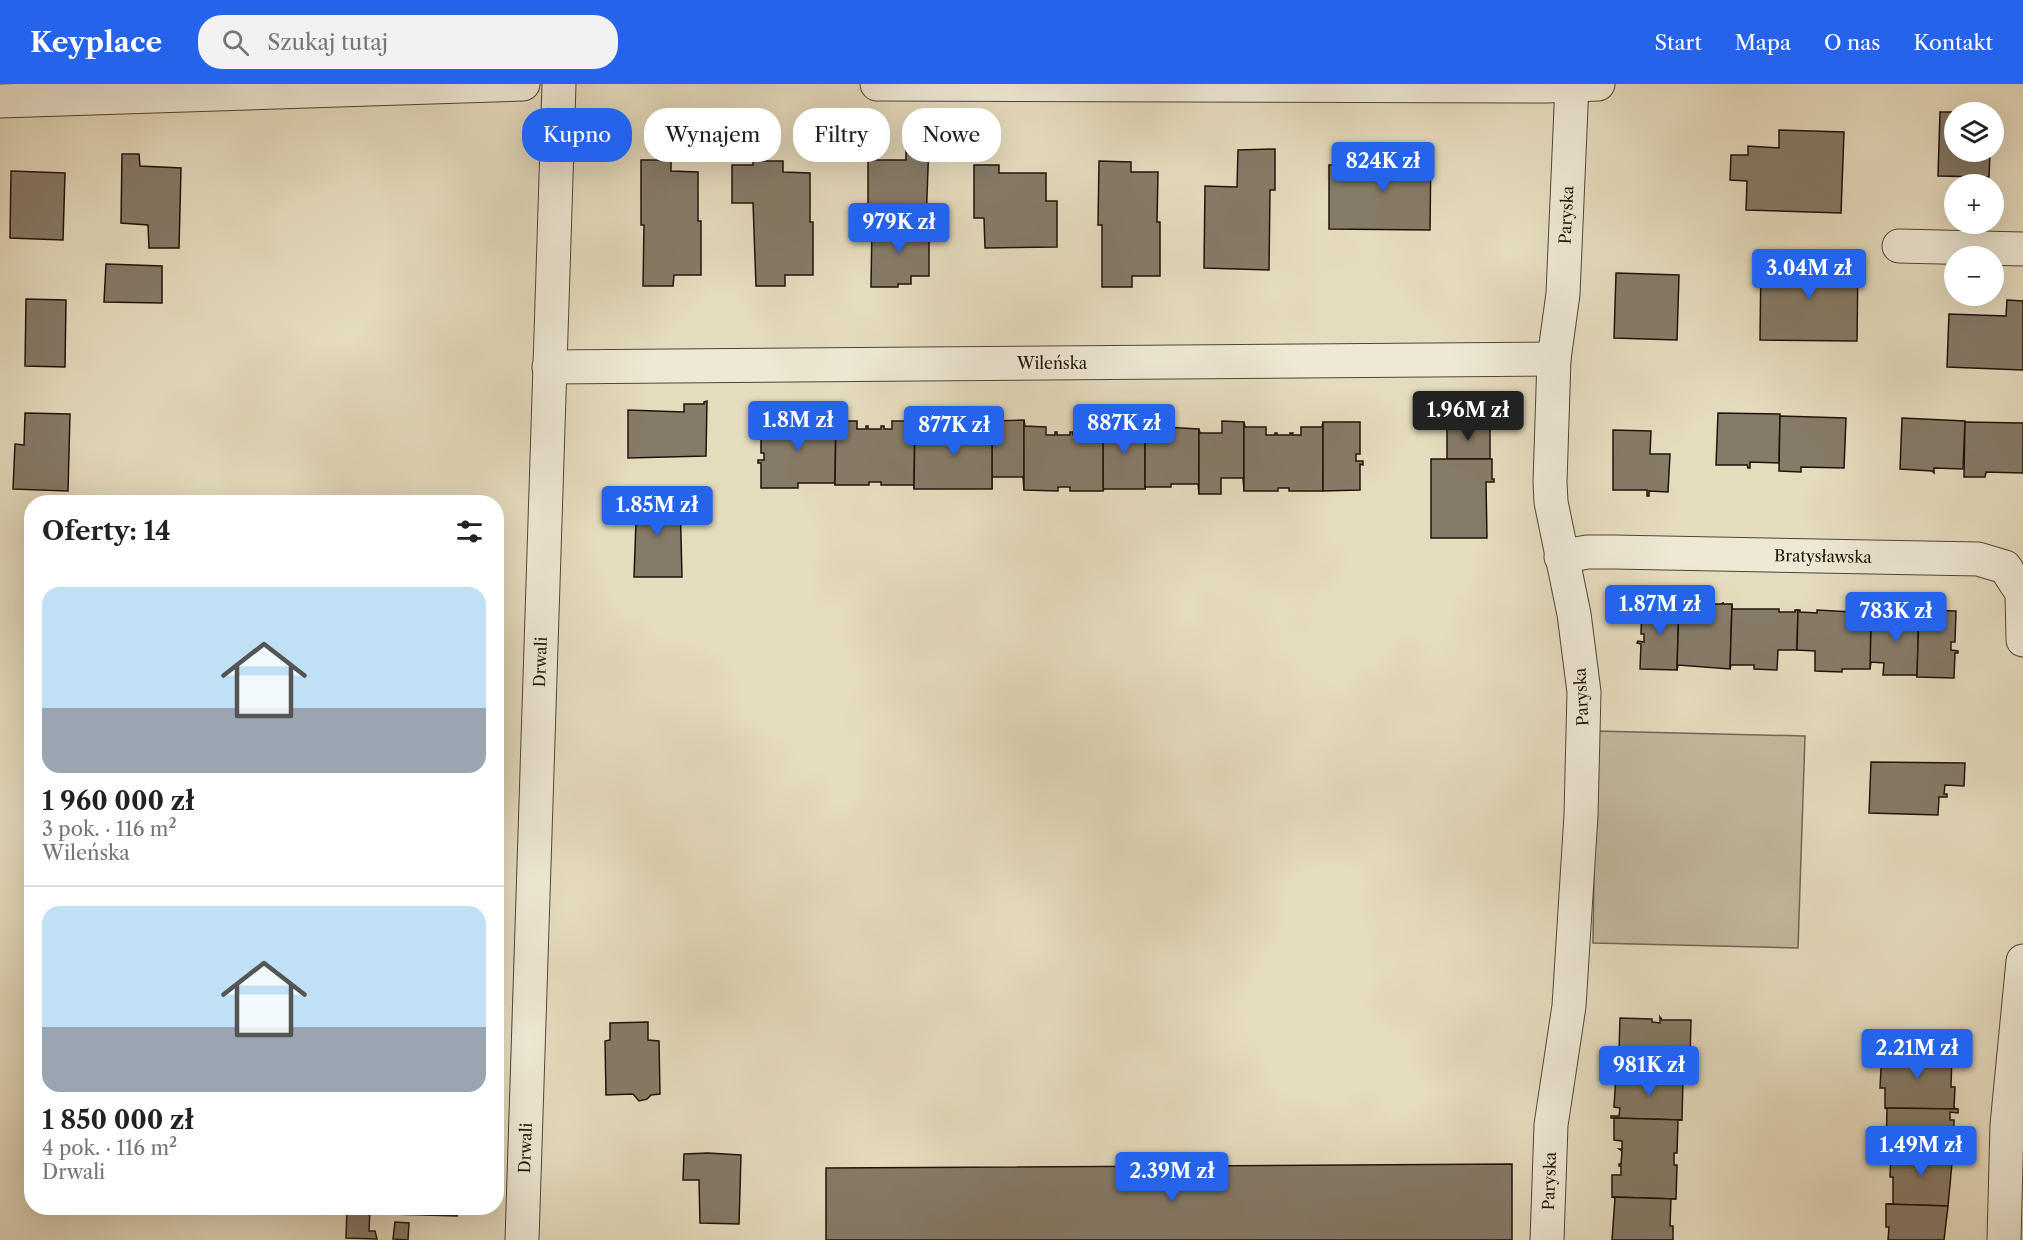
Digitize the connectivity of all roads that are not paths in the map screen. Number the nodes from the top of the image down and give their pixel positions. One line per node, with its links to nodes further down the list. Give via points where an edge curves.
1 (523, 84): 5 (street)
2 (559, 84): 10 (street, Drwali)
3 (877, 84): 4 (street)
4 (1581, 85): 9 (street, Paryska)
5 (66, 91): 6 (street)
6 (0, 101)
7 (1899, 246): 8 (street)
8 (2023, 249)
9 (1554, 359): 10 (street, Wileńska); 11 (street, Paryska, via 1550,482)
10 (549, 368): 14 (street, Drwali)
11 (1561, 557): 12 (street, Bratysławska, via 1614,552 1978,559 2005,567 2022,593); 15 (street, Paryska, via 1574,614 1584,704 1569,1006 1551,1125)
12 (2023, 640)
13 (2023, 961): 16 (street, via 2007,1125)
14 (522, 1240)
15 (1547, 1240)
16 (2004, 1240)

